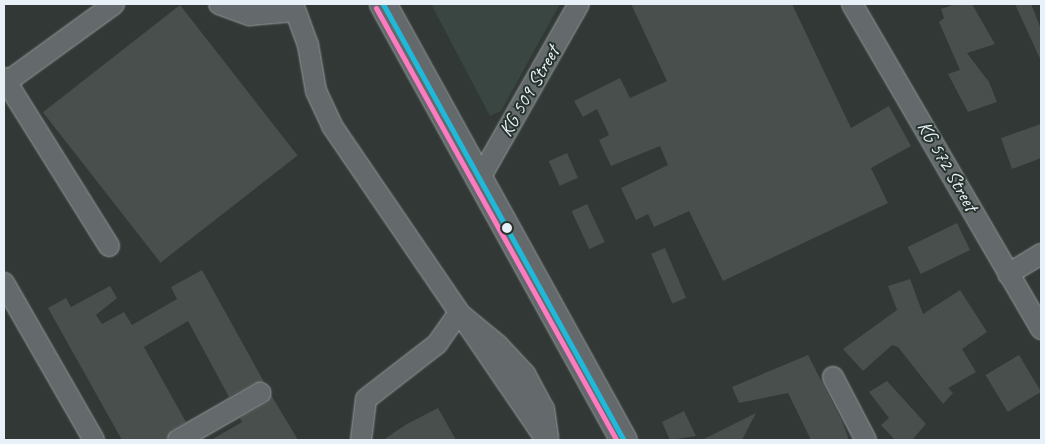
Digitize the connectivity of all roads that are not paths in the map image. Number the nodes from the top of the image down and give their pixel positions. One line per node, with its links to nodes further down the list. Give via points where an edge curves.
1 (114, 4): 7 (street)
2 (219, 4): 6 (street, via 250,14)
3 (383, 4): 8 (main road)
4 (579, 4): 8 (street, KG 509 Street)
5 (852, 4): 11 (street, KG 572 Street)
6 (294, 7): 13 (street, via 308,45 316,91 332,126)
7 (5, 81): 9 (street)
8 (480, 178): 21 (main road)
9 (109, 246)
10 (1041, 254): 11 (street)
11 (1008, 274): 14 (street, KG 572 Street)
12 (4, 283): 17 (street)
13 (459, 313): 19 (street, via 437,344 366,400); 20 (street)
14 (1041, 329)
15 (833, 377): 22 (street)
16 (260, 393): 18 (street)
17 (94, 440)
18 (178, 440)
19 (361, 440)
20 (547, 440)
21 (624, 440)
22 (866, 440)

